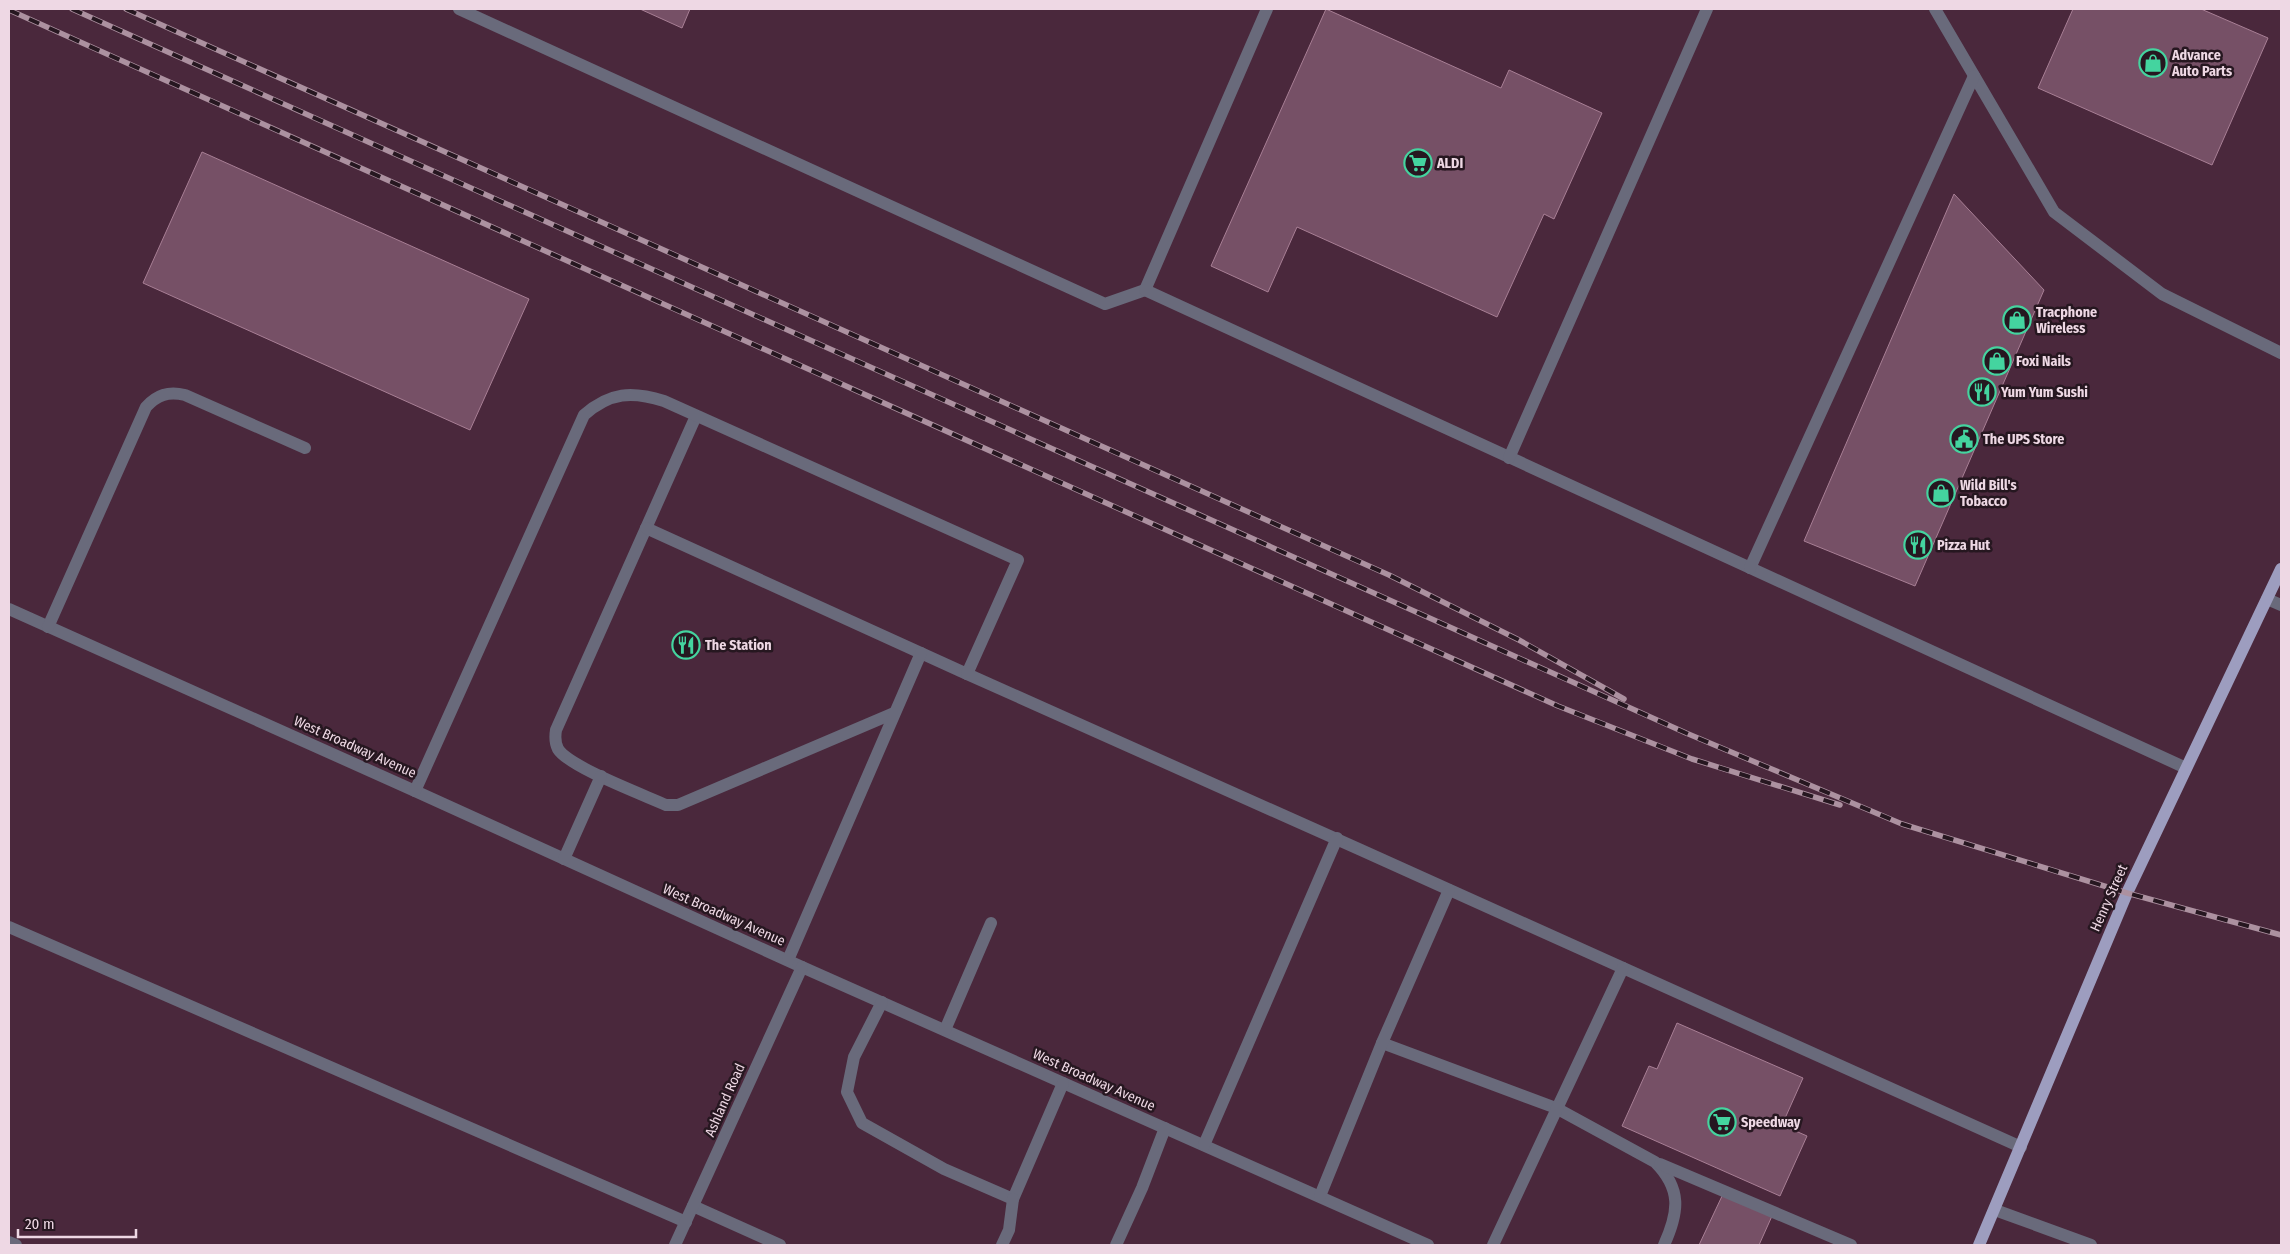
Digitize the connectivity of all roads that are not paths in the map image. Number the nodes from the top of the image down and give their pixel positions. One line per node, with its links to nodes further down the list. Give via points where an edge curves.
1 (459, 9): 6 (street, via 1105,304)
2 (1268, 9): 6 (street)
3 (1707, 9): 10 (street)
4 (1935, 9): 5 (street)
5 (1974, 76): 7 (street, via 2054,212 2162,294); 12 (street)
6 (1145, 290): 10 (street)
7 (2281, 353)
8 (696, 416): 11 (street); 19 (street, via 1018,560); 23 (street, via 664,401 629,394 596,404 584,415)
9 (305, 448): 17 (street, via 185,395 163,394 154,399 146,407)
10 (1509, 458): 12 (street)
11 (646, 528): 18 (street); 22 (street, via 556,730 555,739 564,756)
12 (1750, 568): 21 (street)
13 (2281, 569): 14 (main road, Henry Street)
14 (2267, 599): 15 (street); 21 (main road, Henry Street)
15 (2281, 605)
16 (9, 609): 17 (street, West Broadway Avenue)
17 (48, 627): 23 (street, West Broadway Avenue)
18 (921, 652): 19 (street); 20 (street)
19 (967, 674): 24 (street)
20 (894, 713): 22 (street, via 678,805 666,805); 29 (street)
21 (2186, 768): 39 (main road, Henry Street, via 2126,894)
22 (601, 776): 25 (street)
23 (415, 791): 25 (street, West Broadway Avenue)
24 (1337, 838): 26 (street); 38 (street)
25 (564, 859): 29 (street, West Broadway Avenue)
26 (1449, 890): 31 (street); 34 (street)
27 (991, 923): 33 (street)
28 (9, 927): 45 (street)
29 (788, 960): 30 (street, West Broadway Avenue)
30 (802, 967): 32 (street, West Broadway Avenue); 43 (street, Ashland Road)
31 (1623, 968): 36 (street); 39 (street)
32 (882, 1002): 33 (street, West Broadway Avenue); 42 (street, via 854,1058 847,1092 862,1123 944,1169)
33 (945, 1030): 35 (street, West Broadway Avenue)
34 (1382, 1043): 36 (street); 41 (street)
35 (1064, 1083): 37 (street, West Broadway Avenue); 42 (street)
36 (1556, 1108): 40 (street); 53 (street)
37 (1165, 1128): 38 (street, West Broadway Avenue); 51 (street)
38 (1204, 1145): 41 (street, West Broadway Avenue)
39 (2021, 1147): 44 (main road, Henry Street)
40 (1655, 1162): 54 (street, via 1674,1186 1676,1199); 55 (street)
41 (1320, 1196): 52 (street, West Broadway Avenue)
42 (1013, 1199): 50 (street, via 1009,1230)
43 (693, 1206): 45 (street, Ashland Road); 49 (street)
44 (1995, 1210): 56 (main road, Henry Street); 57 (street)
45 (686, 1222): 48 (street, Ashland Road)
46 (9, 1242): 47 (street)
47 (16, 1245)
48 (675, 1245)
49 (780, 1245)
50 (1002, 1245)
51 (1116, 1245)
52 (1428, 1245)
53 (1494, 1245)
54 (1664, 1245)
55 (1851, 1245)
56 (1979, 1245)
57 (2091, 1245)

